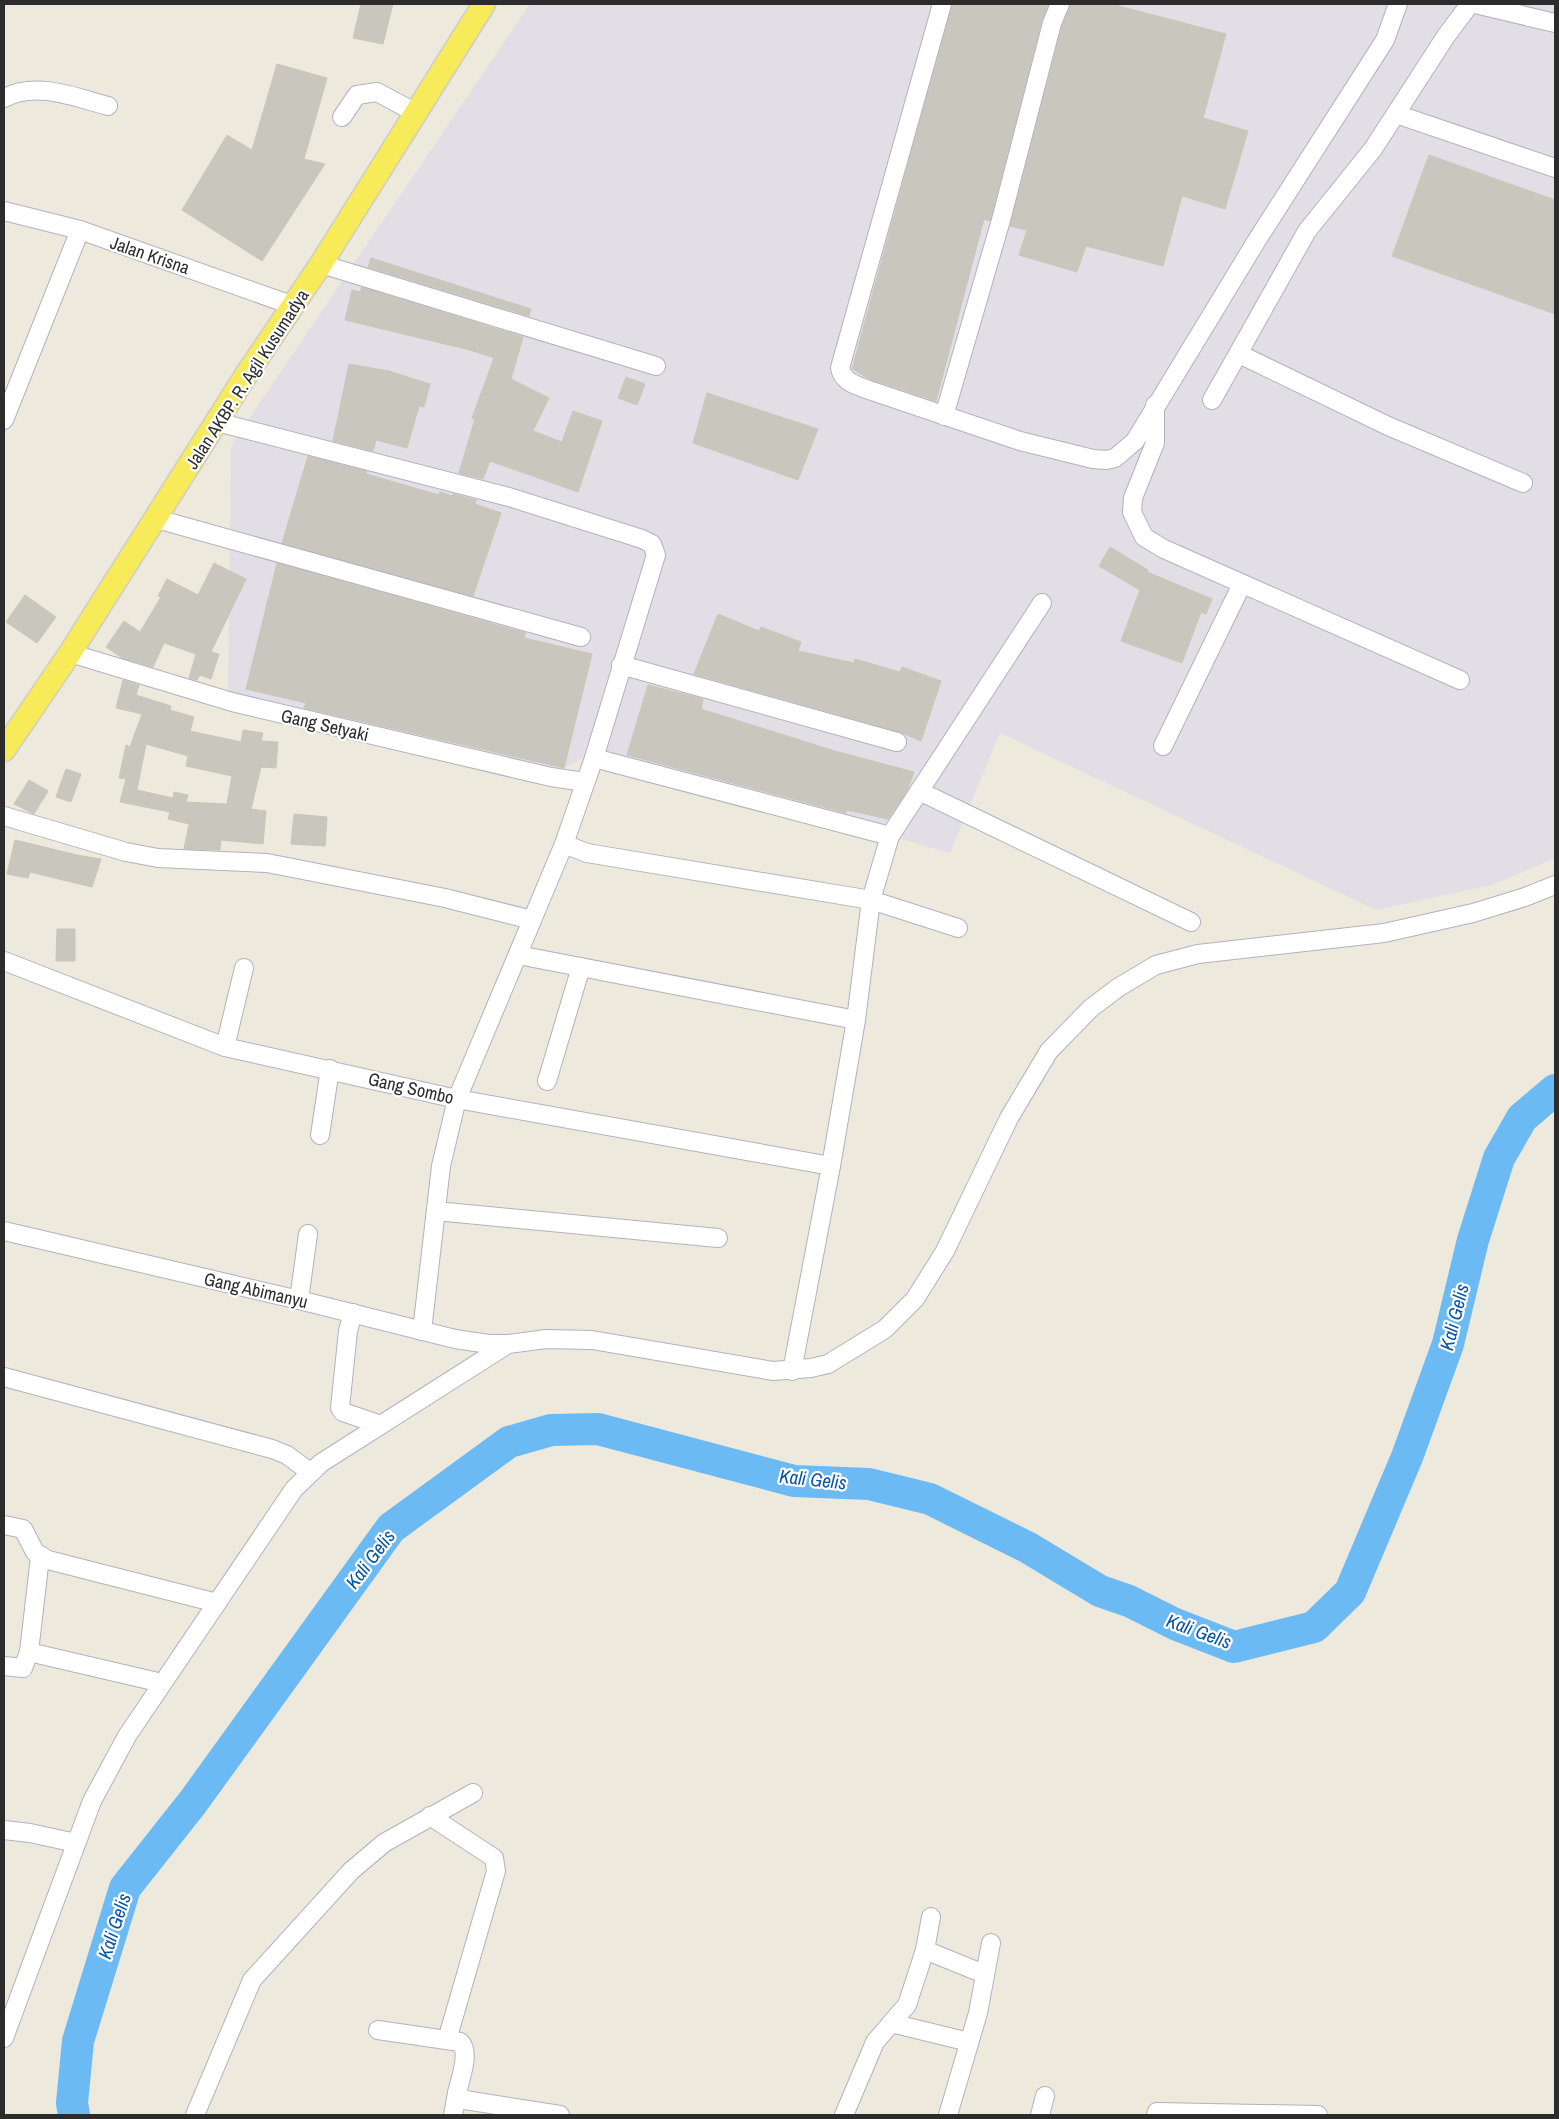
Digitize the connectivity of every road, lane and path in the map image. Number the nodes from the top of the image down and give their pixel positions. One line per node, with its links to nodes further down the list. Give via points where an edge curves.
1 (484, 4): 10 (main road, Jalan AKBP. R. Agil Kusumadya)
2 (942, 4): 22 (street, via 840,368 847,381)
3 (1060, 4): 22 (street, via 1052,23 1001,220)
4 (1398, 4): 21 (street, via 1385,40)
5 (1470, 4): 11 (street)
6 (1475, 4): 7 (street)
7 (1555, 23)
8 (4, 98): 9 (street, via 33,89)
9 (108, 106)
10 (416, 113): 12 (street, via 377,92 357,95); 16 (main road, Jalan AKBP. R. Agil Kusumadya)
11 (1396, 114): 13 (street); 18 (street, via 1373,149 1308,231)
12 (342, 117)
13 (1555, 168)
14 (4, 211): 15 (street, Jalan Krisna)
15 (80, 230): 17 (street, Jalan Krisna); 23 (street)
16 (321, 264): 17 (main road, Jalan AKBP. R. Agil Kusumadya); 19 (street)
17 (294, 306): 24 (main road, Jalan AKBP. R. Agil Kusumadya)
18 (1239, 354): 20 (street); 25 (street, via 1388,426)
19 (656, 366)
20 (1212, 400)
21 (1156, 405): 22 (street, via 1135,441 1124,453 1106,460 1020,441); 27 (street, via 1155,443 1133,498 1135,522 1144,537 1164,549)
22 (944, 416)
23 (4, 420)
24 (217, 422): 26 (main road, Jalan AKBP. R. Agil Kusumadya); 31 (street, via 509,497 652,544 656,555)
25 (1523, 483)
26 (157, 519): 29 (street); 30 (main road, Jalan AKBP. R. Agil Kusumadya)
27 (1242, 584): 32 (street); 34 (street)
28 (1042, 603): 38 (street)
29 (581, 637)
30 (70, 653): 35 (main road, Jalan AKBP. R. Agil Kusumadya); 37 (street, Gang Setyaki, via 288,717)
31 (621, 665): 33 (street); 36 (street)
32 (1460, 680)
33 (898, 742)
34 (1163, 746)
35 (4, 750)
36 (594, 758): 37 (street); 40 (street)
37 (584, 782): 41 (street)
38 (920, 791): 40 (street); 45 (street)
39 (4, 816): 44 (street, via 126,852 158,858 267,863 445,898)
40 (890, 836): 43 (street)
41 (564, 844): 43 (street, via 586,853); 44 (street)
42 (1555, 885): 66 (street, via 1473,913 1400,930 1198,954 1156,965 1118,986 1091,1008 1045,1057 1009,1118 945,1251 915,1299 885,1329 846,1354 828,1364)
43 (871, 900): 46 (street); 51 (street)
44 (532, 920): 47 (street)
45 (1191, 922)
46 (958, 928)
47 (518, 955): 49 (street); 55 (street)
48 (4, 961): 52 (street, Gang Sombo)
49 (581, 967): 51 (street); 54 (street)
50 (244, 968): 52 (street)
51 (856, 1020): 57 (street)
52 (225, 1046): 53 (street, Gang Sombo)
53 (330, 1069): 55 (street, Gang Sombo); 56 (street)
54 (547, 1081)
55 (457, 1099): 57 (street, Gang Sombo); 58 (street, via 441,1166)
56 (320, 1135)
57 (831, 1166): 66 (street)
58 (436, 1212): 61 (street); 64 (street)
59 (4, 1231): 62 (street, Gang Abimanyu)
60 (308, 1234): 62 (street)
61 (718, 1238)
62 (299, 1300): 63 (street, Gang Abimanyu)
63 (353, 1313): 64 (street, Gang Abimanyu); 68 (street, via 348,1331 340,1408 343,1412)
64 (422, 1331): 65 (street, Gang Abimanyu, via 472,1342)
65 (508, 1344): 66 (street, via 546,1339 592,1340 752,1369); 68 (street)
66 (792, 1371)
67 (4, 1377): 69 (street, via 272,1449 287,1455)
68 (380, 1425): 69 (street)
69 (310, 1472): 72 (street, via 294,1489)
70 (4, 1525): 71 (street, via 23,1529)
71 (40, 1557): 72 (street); 73 (street)
72 (217, 1603): 75 (street)
73 (29, 1652): 74 (street, via 23,1668); 75 (street)
74 (4, 1666)
75 (162, 1683): 79 (street, via 107,1769)
76 (473, 1793): 77 (street)
77 (430, 1816): 88 (street, via 494,1858 496,1871); 93 (street, via 384,1843 351,1871 252,1980)
78 (4, 1830): 79 (street)
79 (76, 1843): 84 (street)
80 (931, 1917): 82 (street)
81 (991, 1943): 83 (street)
82 (925, 1950): 83 (street); 85 (street, via 907,2005)
83 (984, 1974): 89 (street, via 978,2013)
84 (11, 1995): 87 (street)
85 (891, 2023): 89 (street); 96 (street, via 874,2042)
86 (378, 2030): 88 (street)
87 (4, 2038)
88 (446, 2040): 90 (street, via 460,2042 465,2049)
89 (969, 2042): 97 (street)
90 (457, 2093): 92 (street, via 465,2100); 94 (street)
91 (1045, 2096): 98 (street)
92 (541, 2114): 95 (street)
93 (195, 2115)
94 (453, 2115)
95 (560, 2115)
96 (844, 2115)
97 (948, 2115)
98 (1040, 2115)
99 (1156, 2115): 100 (street, via 1157,2112)
100 (1318, 2115)

